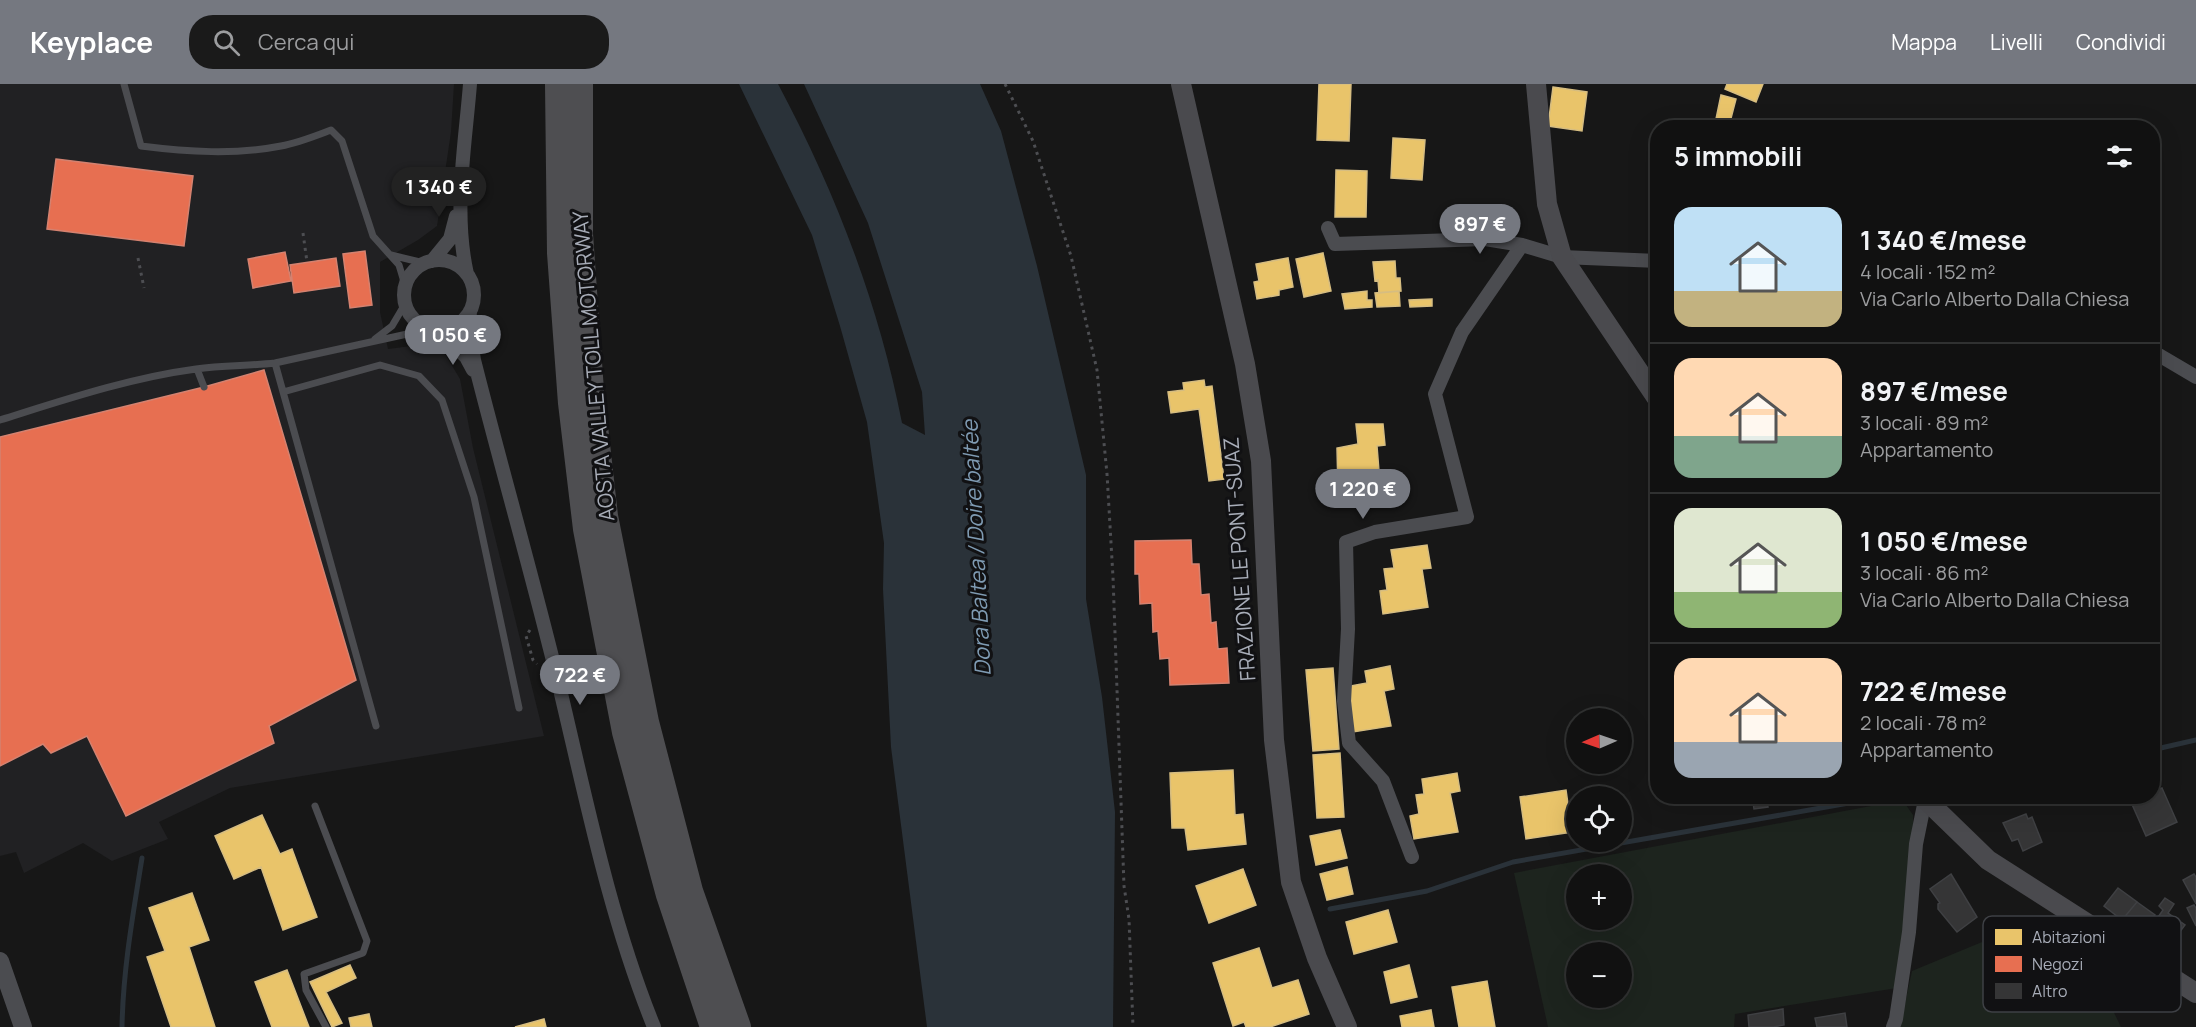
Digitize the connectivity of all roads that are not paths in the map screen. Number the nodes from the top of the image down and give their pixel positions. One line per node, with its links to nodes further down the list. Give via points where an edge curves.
1 (124, 84): 10 (lane, via 141,146 224,152 282,146 331,130 342,141 373,236)
2 (470, 84): 7 (street)
3 (558, 84): 44 (highway, AOSTA VALLEY TOLL MOTORWAY, via 560,253 571,403 586,529 625,732 669,895)
4 (580, 84): 45 (highway, AOSTA VALLEY TOLL MOTORWAY, via 580,234 605,516 646,722 687,880)
5 (1181, 84): 46 (main road, FRAZIONE LE PONT-SUAZ, via 1245,364 1261,461 1274,740 1291,882 1317,958)
6 (1536, 84): 11 (main road, via 1547,204)
7 (462, 184): 13 (street, via 450,239); 14 (street)
8 (1328, 228): 9 (street, via 1335,244 1485,239)
9 (1522, 244): 11 (street); 36 (street, via 1462,332 1435,394 1467,518 1375,532 1346,542 1348,629 1344,701 1349,743 1383,781)
10 (391, 255): 13 (lane); 15 (lane, via 399,265)
11 (1562, 257): 12 (street); 25 (main road)
12 (1650, 261)
13 (428, 262): 14 (street, via 451,262); 15 (street, via 416,268)
14 (467, 274): 17 (street, via 474,292)
15 (405, 285): 16 (street)
16 (405, 304): 18 (street, via 414,320); 19 (lane, via 392,326)
17 (470, 311): 18 (street, via 451,328); 27 (street, via 471,342)
18 (434, 330): 19 (lane); 27 (street, via 466,357)
19 (370, 342): 21 (lane)
20 (2160, 356): 23 (street)
21 (274, 363): 22 (lane); 26 (lane)
22 (197, 369): 24 (lane); 28 (lane, via 109,388)
23 (2196, 377)
24 (204, 387)
25 (1650, 388)
26 (283, 392): 29 (lane); 31 (lane, via 380,365 419,376 442,400 474,496)
27 (482, 392): 43 (street, via 619,929)
28 (0, 420)
29 (322, 535): 30 (lane); 32 (lane)
30 (314, 537)
31 (519, 708)
32 (376, 726)
33 (1922, 804): 47 (street, via 1909,932)
34 (1929, 804): 37 (main road, via 1988,860)
35 (315, 806): 42 (lane, via 367,941 363,953 304,974 306,990)
36 (1412, 857)
37 (2076, 916)
38 (0, 962): 41 (street)
39 (2181, 983): 40 (main road)
40 (2196, 993)
41 (23, 1027)
42 (326, 1027)
43 (654, 1027)
44 (713, 1027)
45 (738, 1027)
46 (1347, 1027)
47 (1893, 1027)

